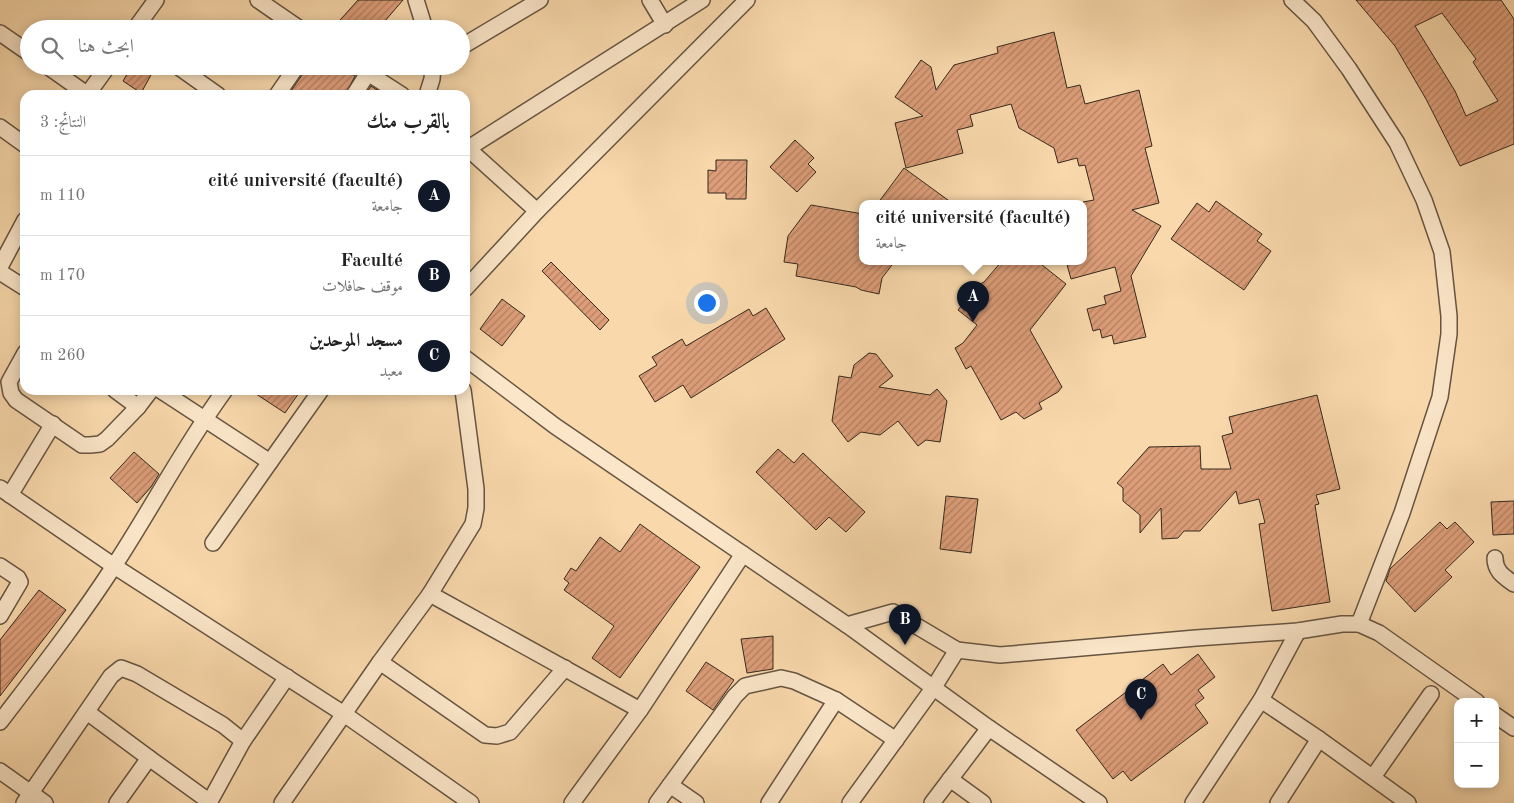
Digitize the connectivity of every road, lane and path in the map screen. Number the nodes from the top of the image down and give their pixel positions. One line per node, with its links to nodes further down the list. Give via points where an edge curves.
1 (156, 0): 9 (street)
2 (258, 0): 10 (street)
3 (416, 0): 11 (street)
4 (540, 0): 14 (street)
5 (650, 0): 12 (street)
6 (702, 0): 12 (street)
7 (747, 0): 34 (street)
8 (1292, 0): 61 (street, via 1314,21 1350,69 1397,143 1424,200 1442,252 1449,316 1440,397 1402,513)
9 (142, 20)
10 (287, 20)
11 (422, 20)
12 (665, 24): 32 (street)
13 (0, 33): 15 (street)
14 (470, 42)
15 (20, 47)
16 (60, 75): 23 (street)
17 (102, 75): 24 (street)
18 (190, 75): 25 (street)
19 (291, 75): 26 (street)
20 (360, 75): 27 (street)
21 (370, 75): 28 (street)
22 (432, 75): 29 (street)
23 (81, 90)
24 (91, 90)
25 (211, 90)
26 (280, 90)
27 (356, 90)
28 (394, 90)
29 (429, 90)
30 (1, 129): 31 (street)
31 (20, 141)
32 (470, 145)
33 (470, 151): 34 (street)
34 (537, 211): 38 (street)
35 (20, 229): 36 (street)
36 (0, 267)
37 (0, 272): 39 (street)
38 (470, 284)
39 (20, 285)
40 (20, 362): 50 (street, via 9,382 11,393 16,400)
41 (470, 362): 54 (street, via 555,426)
42 (122, 395): 48 (street)
43 (147, 395): 48 (street)
44 (168, 395): 49 (street)
45 (221, 395): 49 (street)
46 (317, 395): 51 (street)
47 (465, 395): 59 (street, via 476,508 468,535)
48 (138, 407): 50 (street, via 100,444 82,445)
49 (205, 418): 51 (street); 57 (street)
50 (53, 424): 52 (street)
51 (270, 462): 53 (street)
52 (5, 492): 57 (street)
53 (213, 543)
54 (743, 554): 62 (street); 73 (street)
55 (1495, 558): 58 (street, via 1497,570)
56 (0, 566): 60 (street, via 20,582)
57 (114, 566): 67 (street); 77 (street)
58 (1514, 584)
59 (430, 594): 65 (street); 66 (street)
60 (0, 616)
61 (1359, 624): 63 (street); 70 (street, via 1379,633)
62 (847, 625): 64 (street, via 893,612); 68 (street)
63 (1298, 631): 64 (street, via 1000,655); 72 (street)
64 (957, 650): 68 (street)
65 (380, 662): 66 (street, via 485,735 497,736 510,732); 75 (street)
66 (565, 668): 73 (street)
67 (287, 678): 75 (street); 82 (street)
68 (934, 687): 78 (street); 81 (street)
69 (1431, 694): 85 (street)
70 (1471, 698)
71 (836, 700): 81 (street); 87 (street, via 781,678 746,686 735,696); 97 (street)
72 (1261, 700): 80 (street); 102 (street)
73 (640, 710): 89 (street)
74 (87, 712): 82 (street, via 113,673 121,668 137,674 223,725); 83 (street); 88 (street)
75 (344, 714): 93 (street); 94 (street)
76 (1499, 718): 79 (street)
77 (0, 722)
78 (989, 728): 86 (street); 101 (street)
79 (1514, 728)
80 (1319, 738): 85 (street); 103 (street)
81 (896, 740): 98 (street)
82 (243, 741): 92 (street)
83 (149, 758): 91 (street); 92 (street)
84 (0, 771): 88 (street)
85 (1373, 777): 104 (street)
86 (950, 779): 99 (street); 100 (street)
87 (670, 785): 95 (street); 96 (street)
88 (27, 798): 90 (street)
89 (575, 802)
90 (45, 803)
91 (117, 803)
92 (209, 803)
93 (282, 803)
94 (471, 803)
95 (657, 803)
96 (696, 803)
97 (769, 803)
98 (850, 803)
99 (932, 803)
100 (984, 803)
101 (1099, 803)
102 (1193, 803)
103 (1278, 803)
104 (1408, 803)

